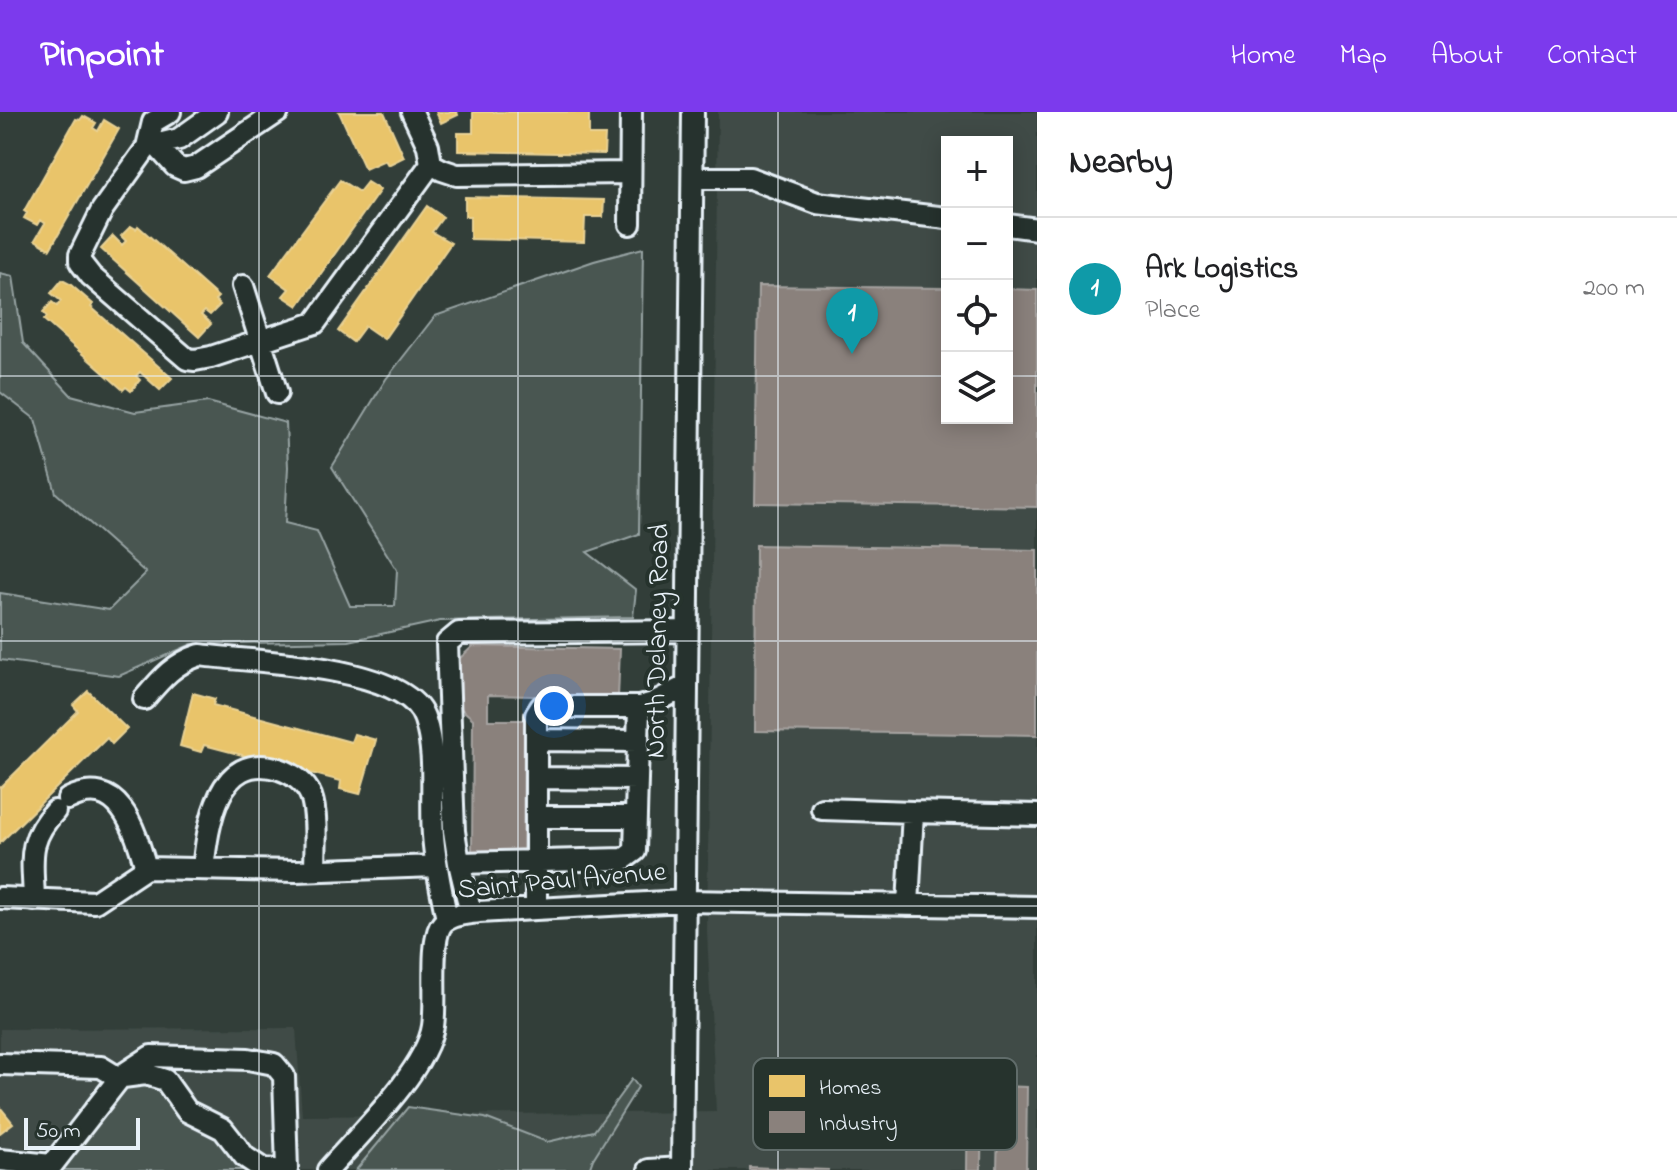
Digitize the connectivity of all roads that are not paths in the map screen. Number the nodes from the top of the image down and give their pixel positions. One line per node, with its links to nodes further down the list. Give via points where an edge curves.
1 (217, 112): 7 (street)
2 (278, 112): 8 (street, via 196,167 175,166)
3 (412, 112): 9 (street)
4 (631, 112): 10 (street)
5 (693, 112): 11 (street, North Delaney Road)
6 (161, 114): 7 (street); 8 (street, via 153,122)
7 (179, 139): 8 (street)
8 (151, 146): 17 (street, via 102,210 82,246 80,262 187,359)
9 (431, 164): 10 (street, via 457,175); 17 (street, via 315,323)
10 (630, 173): 13 (street)
11 (693, 178): 12 (street, via 750,178 817,203); 19 (street, North Delaney Road)
12 (941, 217)
13 (630, 224)
14 (1013, 226): 15 (street)
15 (1037, 229)
16 (243, 286): 17 (street)
17 (260, 342): 18 (street)
18 (277, 393)
19 (687, 631): 20 (street, North Delaney Road); 33 (street, via 459,633 447,643)
20 (686, 686): 22 (street); 40 (street, North Delaney Road)
21 (144, 699): 34 (street, via 170,670 200,655 331,668 405,694 425,717)
22 (639, 707): 23 (street, via 541,707); 24 (street)
23 (536, 740): 24 (street); 25 (street)
24 (638, 741): 26 (street)
25 (536, 778): 26 (street); 30 (street)
26 (637, 779): 31 (street)
27 (822, 809): 28 (street)
28 (913, 812): 29 (street); 41 (street)
29 (1037, 815)
30 (536, 817): 31 (street); 32 (street)
31 (636, 817): 32 (street, via 635,851 624,859)
32 (536, 860): 33 (street); 43 (street)
33 (459, 863): 44 (street)
34 (436, 866): 37 (street); 45 (street)
35 (146, 868): 36 (street); 39 (street, via 95,902); 39 (street, via 125,813 106,795 84,791 39,827 34,841)
36 (203, 869): 37 (street); 37 (street, via 208,829 224,786 236,773 265,765 302,782 312,798)
37 (315, 870)
38 (0, 898): 39 (street)
39 (34, 900)
40 (684, 901): 41 (street, Saint Paul Avenue); 43 (street, Saint Paul Avenue); 50 (street, North Delaney Road)
41 (908, 905): 42 (street, Saint Paul Avenue)
42 (1037, 907)
43 (536, 909): 44 (street, Saint Paul Avenue)
44 (471, 913): 45 (street, Saint Paul Avenue)
45 (447, 919): 53 (street, Saint Paul Avenue, via 436,940 430,1040 407,1078)
46 (0, 1064): 47 (street, via 101,1067)
47 (119, 1078): 49 (street); 51 (street, via 146,1074 165,1080 187,1111 223,1129 245,1157); 52 (street, via 151,1056 274,1064 284,1076)
48 (0, 1160): 49 (street)
49 (50, 1167)
50 (682, 1169): 54 (street)
51 (275, 1170)
52 (287, 1170)
53 (328, 1170)
54 (649, 1170)

